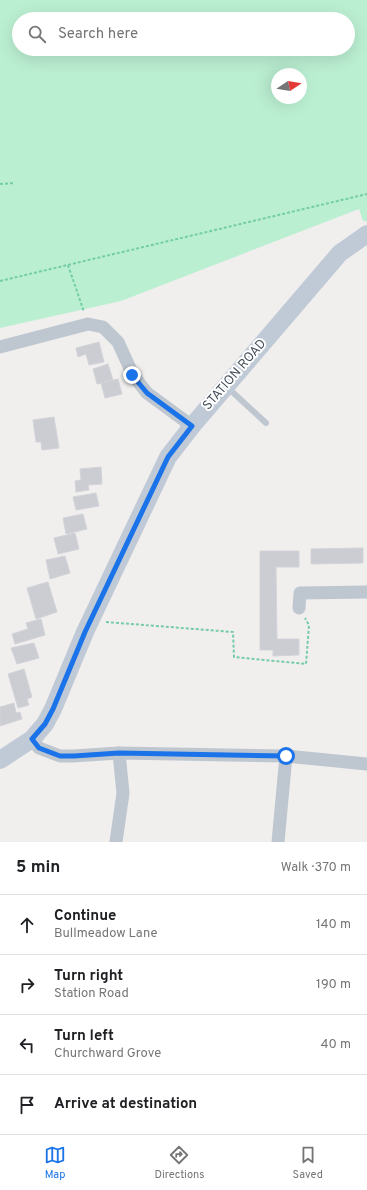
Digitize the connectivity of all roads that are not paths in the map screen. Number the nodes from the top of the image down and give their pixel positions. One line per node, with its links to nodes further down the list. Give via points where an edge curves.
1 (367, 234): 3 (street, STATION ROAD, via 340,253)
2 (0, 347): 5 (street, via 88,324 103,327 118,342 132,375 147,393)
3 (226, 386): 4 (lane); 5 (street, STATION ROAD)
4 (266, 423)
5 (192, 426): 8 (street, STATION ROAD, via 168,457 91,620 53,709 45,724)
6 (367, 592): 7 (street, via 300,593)
7 (299, 608)
8 (32, 739): 9 (street, via 39,748 60,756); 11 (street, STATION ROAD)
9 (119, 753): 10 (street); 13 (street, via 123,793)
10 (286, 756): 12 (street); 14 (street)
11 (0, 760)
12 (367, 764)
13 (116, 842)
14 (278, 842)

